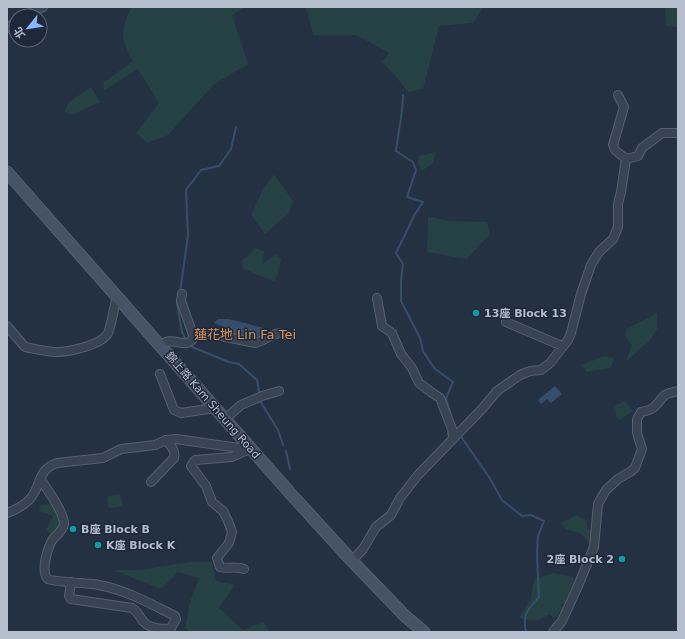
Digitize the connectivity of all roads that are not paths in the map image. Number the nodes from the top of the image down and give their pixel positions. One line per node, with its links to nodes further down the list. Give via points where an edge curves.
1 (618, 95): 3 (street, via 624,107 613,146)
2 (678, 133): 3 (street, via 662,133 642,148 638,156)
3 (626, 159): 13 (street, via 618,204 618,227 613,239 599,252 592,265 571,332)
4 (7, 172): 6 (main road, 錦上路 Kam Sheung Road)
5 (182, 294): 11 (street, via 181,301 192,333)
6 (116, 296): 9 (street, via 107,334 96,343 73,350 56,352 25,347); 12 (main road, 錦上路 Kam Sheung Road)
7 (377, 298): 19 (street, via 382,326 392,333 401,354 419,383 440,398)
8 (506, 322): 13 (street)
9 (7, 326)
10 (286, 334): 11 (street, via 280,332 255,343 207,333)
11 (195, 335): 12 (street, via 188,343 168,341)
12 (160, 345): 17 (main road, 錦上路 Kam Sheung Road)
13 (562, 346): 19 (street, via 550,363 541,370 520,375 497,391)
14 (160, 374): 17 (street, via 174,410 181,413)
15 (279, 390): 18 (street, via 242,405)
16 (678, 391): 29 (street, via 666,394 650,410 641,412 638,432 642,449 635,468 618,478 606,490 598,504 594,547 562,621)
17 (215, 408): 18 (main road, 錦上路 Kam Sheung Road)
18 (225, 419): 21 (main road, 錦上路 Kam Sheung Road)
19 (456, 435): 25 (street, via 418,475 400,498 391,515 376,527 363,549)
20 (166, 440): 21 (street, via 176,439); 22 (street, via 155,445 120,449 103,458 50,465); 23 (street, via 174,450 174,458)
21 (248, 450): 25 (main road, 錦上路 Kam Sheung Road); 26 (street, via 232,457 195,460 192,466 206,486 212,502 223,511 232,532 229,543 217,558 218,564 225,569)
22 (40, 479): 24 (street, via 29,500); 27 (street, via 64,522 64,527 52,539 44,574 52,581)
23 (151, 482)
24 (7, 513)
25 (352, 561): 28 (main road, 錦上路 Kam Sheung Road)
26 (244, 569)
27 (71, 582): 27 (street, via 71,599 132,608 147,625 166,629 171,628 176,619 175,616 117,589)
28 (424, 632)
29 (553, 632)

